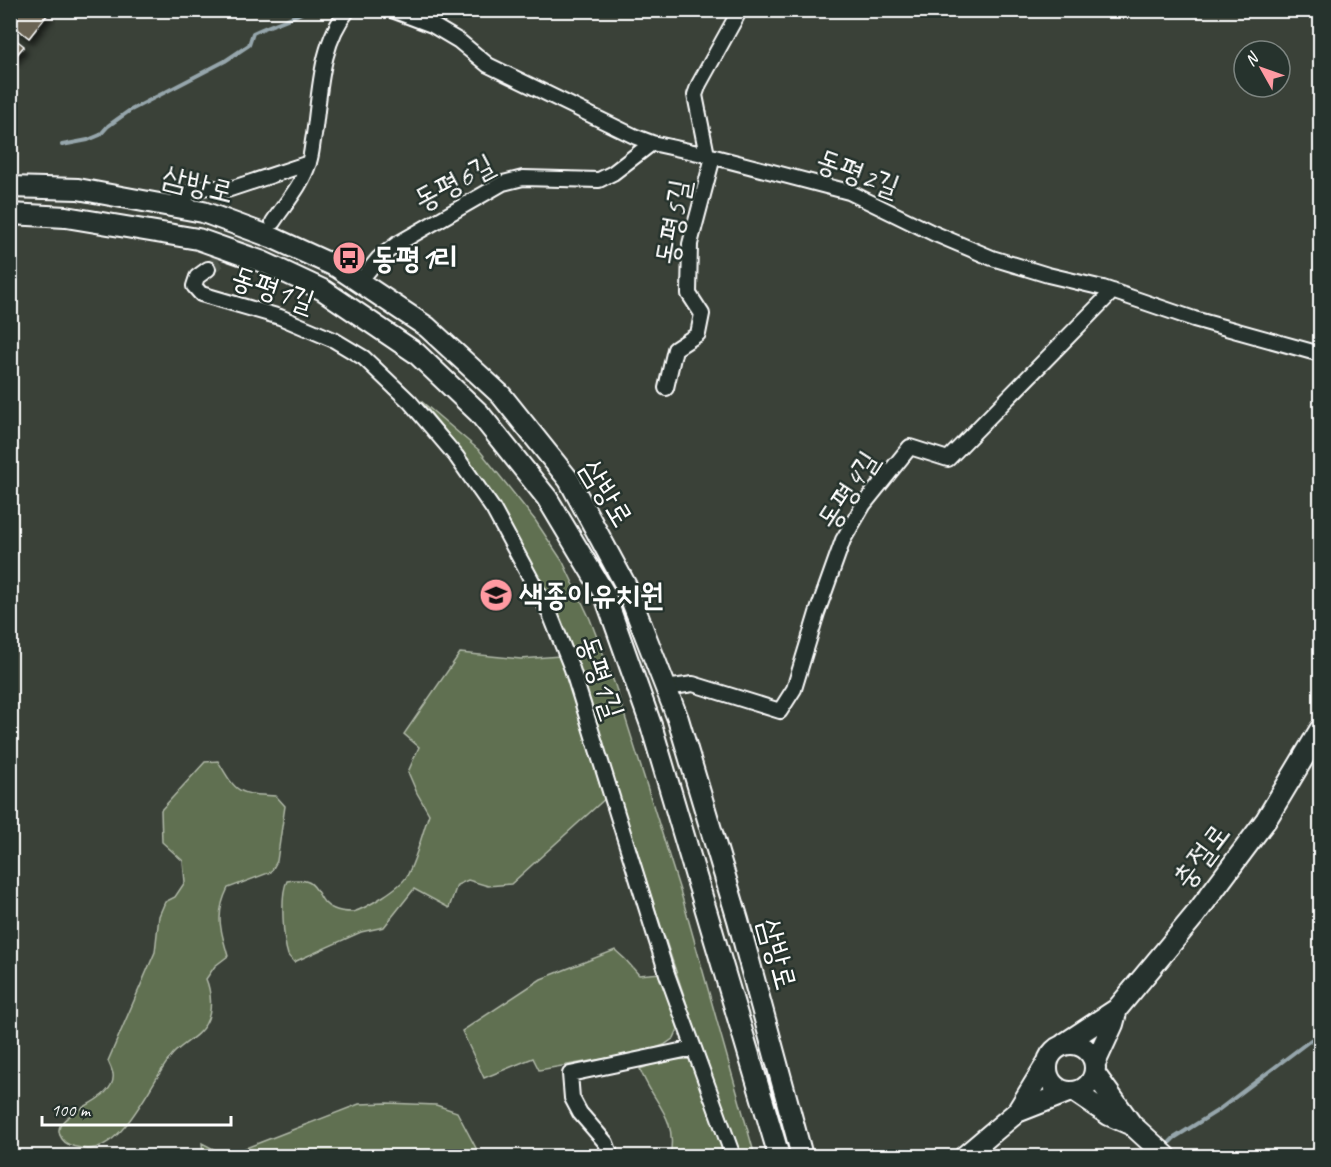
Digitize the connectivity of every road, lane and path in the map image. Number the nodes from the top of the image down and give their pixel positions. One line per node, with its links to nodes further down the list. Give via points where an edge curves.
1 (348, 10): 6 (street, via 333,34 324,65)
2 (392, 10): 4 (street, 동평2길, via 432,25 488,64)
3 (740, 10): 5 (street, via 695,95)
4 (652, 143): 5 (street, 동평2길); 12 (street, 동평6길, via 599,180 523,178 503,183 397,244)
5 (710, 156): 13 (street, 동평2길, via 849,192 992,258); 15 (street, 동평5길, via 690,244 688,294 702,314 698,334 675,350)
6 (309, 163): 8 (street, via 227,190 207,187); 10 (street)
7 (10, 187): 8 (street, 삼방로, via 78,189)
8 (168, 206): 12 (street, 삼방로, via 203,212 271,237 337,267)
9 (10, 214): 29 (street, 삼방로, via 66,217 198,238 263,262 323,290 416,353 480,413 547,498 604,593 651,725)
10 (273, 222)
11 (208, 269): 20 (street, 동평1길, via 196,277 194,286 201,294 280,317 334,340 364,358 410,402 493,509 550,614 572,669 667,974)
12 (359, 282): 16 (street, 삼방로, via 427,327 501,395 568,480 626,586)
13 (1113, 291): 14 (street, 동평2길, via 1194,319); 16 (street, 동평4길, via 948,459 910,447 864,504 843,540 794,689 780,711 693,684)
14 (1320, 354)
15 (666, 388)
16 (666, 688): 30 (street, 삼방로, via 738,920)
17 (1320, 730): 18 (street, 충절로, via 1266,820 1196,915)
18 (1117, 1009): 19 (street, 충절로); 22 (street, 충절로)
19 (1064, 1044): 21 (street, via 1053,1051); 22 (street, via 1084,1047)
20 (694, 1048): 27 (street, via 570,1074 573,1098 580,1113 606,1143); 28 (street, 동평1길)
21 (1047, 1063): 23 (street, via 1051,1082); 24 (street)
22 (1095, 1068): 23 (street, via 1087,1087); 25 (street)
23 (1071, 1092): 24 (street); 25 (street)
24 (1017, 1112): 31 (street)
25 (1132, 1125): 26 (street)
26 (1160, 1151)
27 (611, 1156)
28 (733, 1156)
29 (779, 1156)
30 (802, 1156)
31 (964, 1156)

